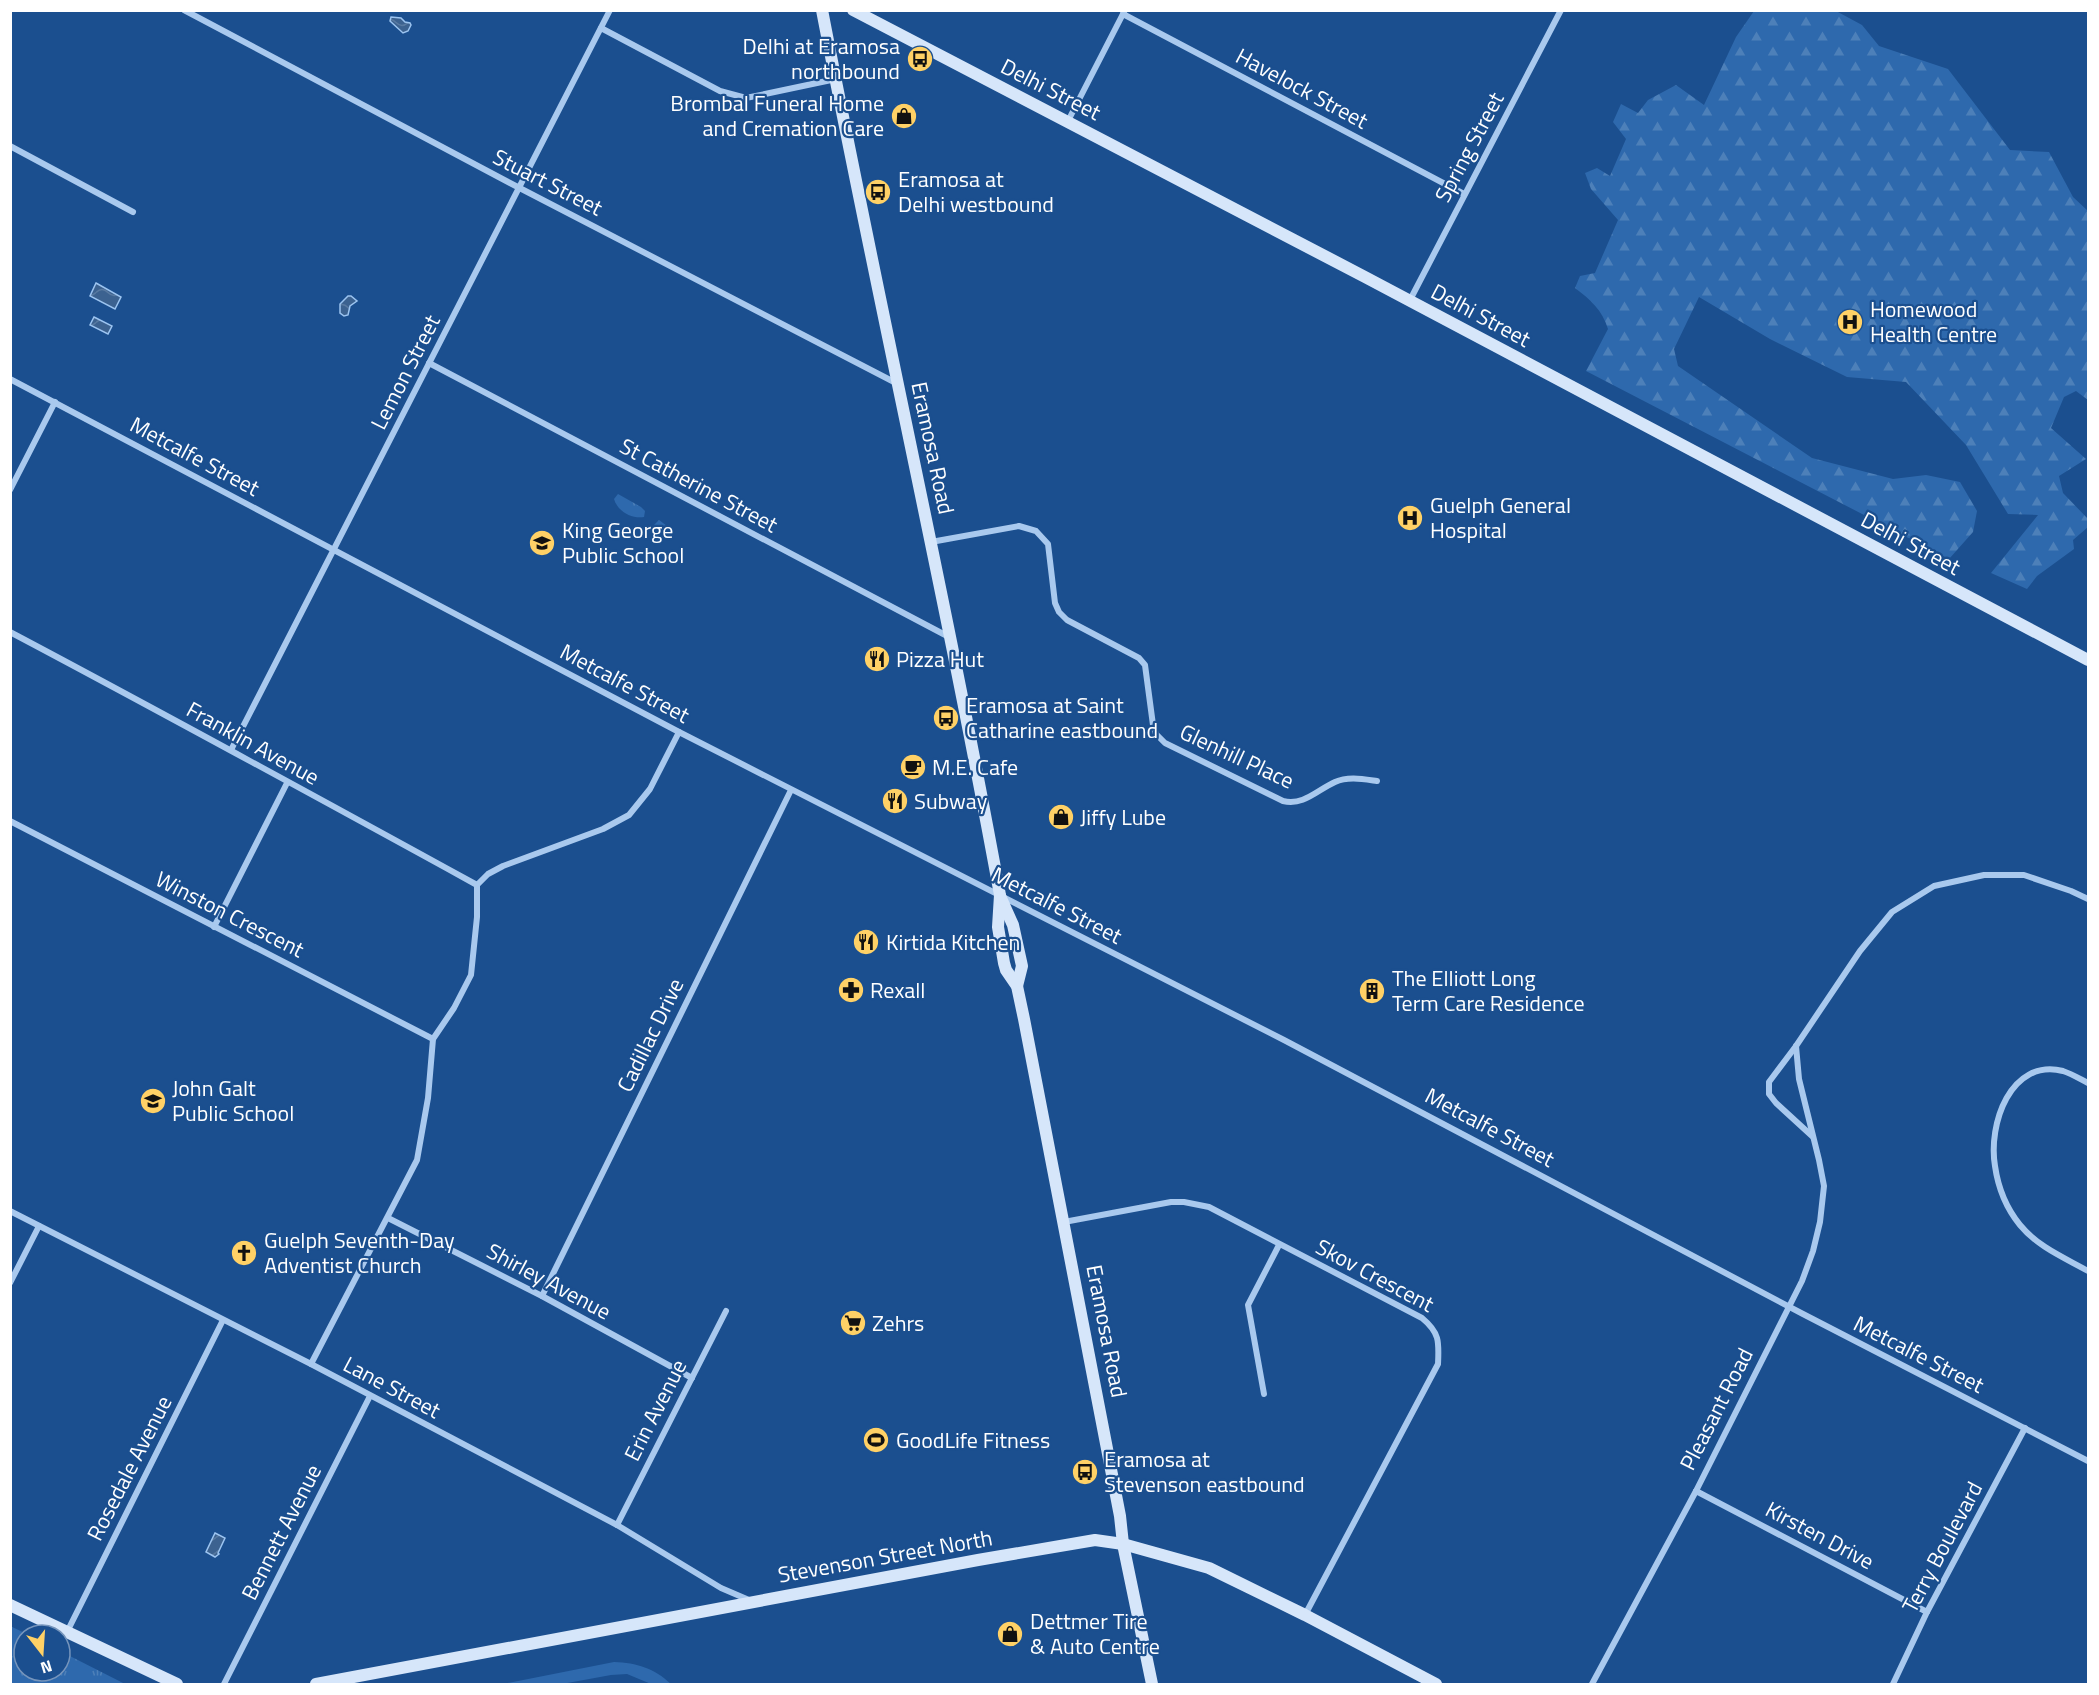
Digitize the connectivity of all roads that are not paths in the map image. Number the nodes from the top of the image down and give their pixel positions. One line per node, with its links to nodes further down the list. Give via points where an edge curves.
1 (184, 10): 11 (street, Stuart Street)
2 (610, 10): 7 (street, Lemon Street)
3 (822, 10): 8 (main road, Eramosa Road)
4 (853, 10): 9 (main road, Delhi Street)
5 (1561, 10): 12 (street, Spring Street)
6 (1124, 12): 9 (street); 12 (street, Havelock Street)
7 (602, 28): 8 (street, via 720,91 737,96 754,97); 11 (street, Lemon Street)
8 (836, 79): 17 (main road, Eramosa Road)
9 (1068, 121): 14 (main road, Delhi Street)
10 (10, 147): 13 (street)
11 (519, 188): 15 (street, Lemon Street); 17 (street, Stuart Street)
12 (1464, 194): 14 (street, Spring Street)
13 (133, 212)
14 (1409, 300): 24 (main road, Delhi Street)
15 (429, 363): 21 (street, Lemon Street); 23 (street, St Catherine Street)
16 (10, 379): 18 (street, Metcalfe Street)
17 (897, 383): 20 (main road, Eramosa Road)
18 (55, 402): 19 (street); 21 (street, Metcalfe Street)
19 (10, 490)
20 (931, 542): 23 (main road, Eramosa Road); 27 (street, Glenhill Place, via 1019,526 1036,531 1048,544 1059,612 1145,665 1156,734 1166,743 1293,803 1336,781)
21 (333, 550): 25 (street, Metcalfe Street); 26 (street, Lemon Street)
22 (10, 632): 26 (street, Franklin Avenue)
23 (951, 638): 32 (main road, Eramosa Road)
24 (2088, 660)
25 (679, 732): 29 (street, Metcalfe Street); 31 (street, via 650,789 629,814 603,829 489,874)
26 (231, 750): 28 (street, Franklin Avenue)
27 (1377, 781)
28 (287, 783): 31 (street, Franklin Avenue); 34 (street)
29 (791, 790): 32 (street, Metcalfe Street); 46 (street, Cadillac Drive)
30 (10, 821): 34 (street, Winston Crescent)
31 (477, 885): 35 (street, via 471,975)
32 (1000, 895): 41 (main road, Eramosa Road, via 998,927 1006,970 1017,986); 47 (street, Metcalfe Street)
33 (2088, 899): 36 (street, via 2024,875 1984,875 1934,886 1892,912 1860,951)
34 (214, 927): 35 (street, Winston Crescent)
35 (433, 1040): 40 (street, via 417,1160)
36 (1796, 1046): 38 (street, Pleasant Road, via 1798,1079); 38 (street, via 1769,1082 1769,1094)
37 (2088, 1083): 44 (street, via 2063,1071 2047,1070 2021,1078 2005,1100 1994,1134 1995,1165 2002,1195 2020,1225 2045,1248)
38 (1813, 1136): 47 (street, Pleasant Road, via 1824,1186 1820,1222 1802,1281)
39 (10, 1211): 42 (street, Lane Street)
40 (388, 1218): 46 (street, Shirley Avenue); 50 (street)
41 (1064, 1222): 43 (street, Skov Crescent, via 1184,1202 1209,1207); 58 (main road, Eramosa Road)
42 (39, 1226): 45 (street); 49 (street, Lane Street)
43 (1279, 1245): 52 (street, via 1248,1305); 62 (street, Skov Crescent, via 1422,1318 1433,1327 1439,1343 1438,1364)
44 (2088, 1272)
45 (10, 1282)
46 (542, 1296): 51 (street, Shirley Avenue)
47 (1788, 1306): 54 (street, Metcalfe Street); 56 (street, Pleasant Road)
48 (726, 1311): 51 (street, Erin Avenue)
49 (223, 1320): 50 (street, Lane Street); 64 (street, Rosedale Avenue)
50 (311, 1364): 53 (street, Lane Street)
51 (692, 1378): 57 (street, Erin Avenue)
52 (1264, 1394)
53 (370, 1396): 57 (street, Lane Street); 67 (street, Bennett Avenue)
54 (2025, 1428): 55 (street, Metcalfe Street); 61 (street, Terry Boulevard)
55 (2088, 1461)
56 (1695, 1491): 61 (street, Kirsten Drive); 71 (street, Pleasant Road)
57 (617, 1525): 59 (street, Lane Street, via 721,1588)
58 (1123, 1544): 59 (main road, Stevenson Street North, via 1086,1540); 62 (main road, Stevenson Street North, via 1209,1568); 69 (main road, Eramosa Road)
59 (753, 1602): 68 (main road, Stevenson Street North)
60 (10, 1605): 63 (main road)
61 (1927, 1612): 72 (street, Terry Boulevard)
62 (1305, 1615): 70 (main road, Stevenson Street North)
63 (48, 1623)
64 (72, 1623)
65 (72, 1634): 66 (main road)
66 (177, 1684)
67 (224, 1684)
68 (316, 1684)
69 (1152, 1684)
70 (1436, 1684)
71 (1592, 1684)
72 (1893, 1684)

